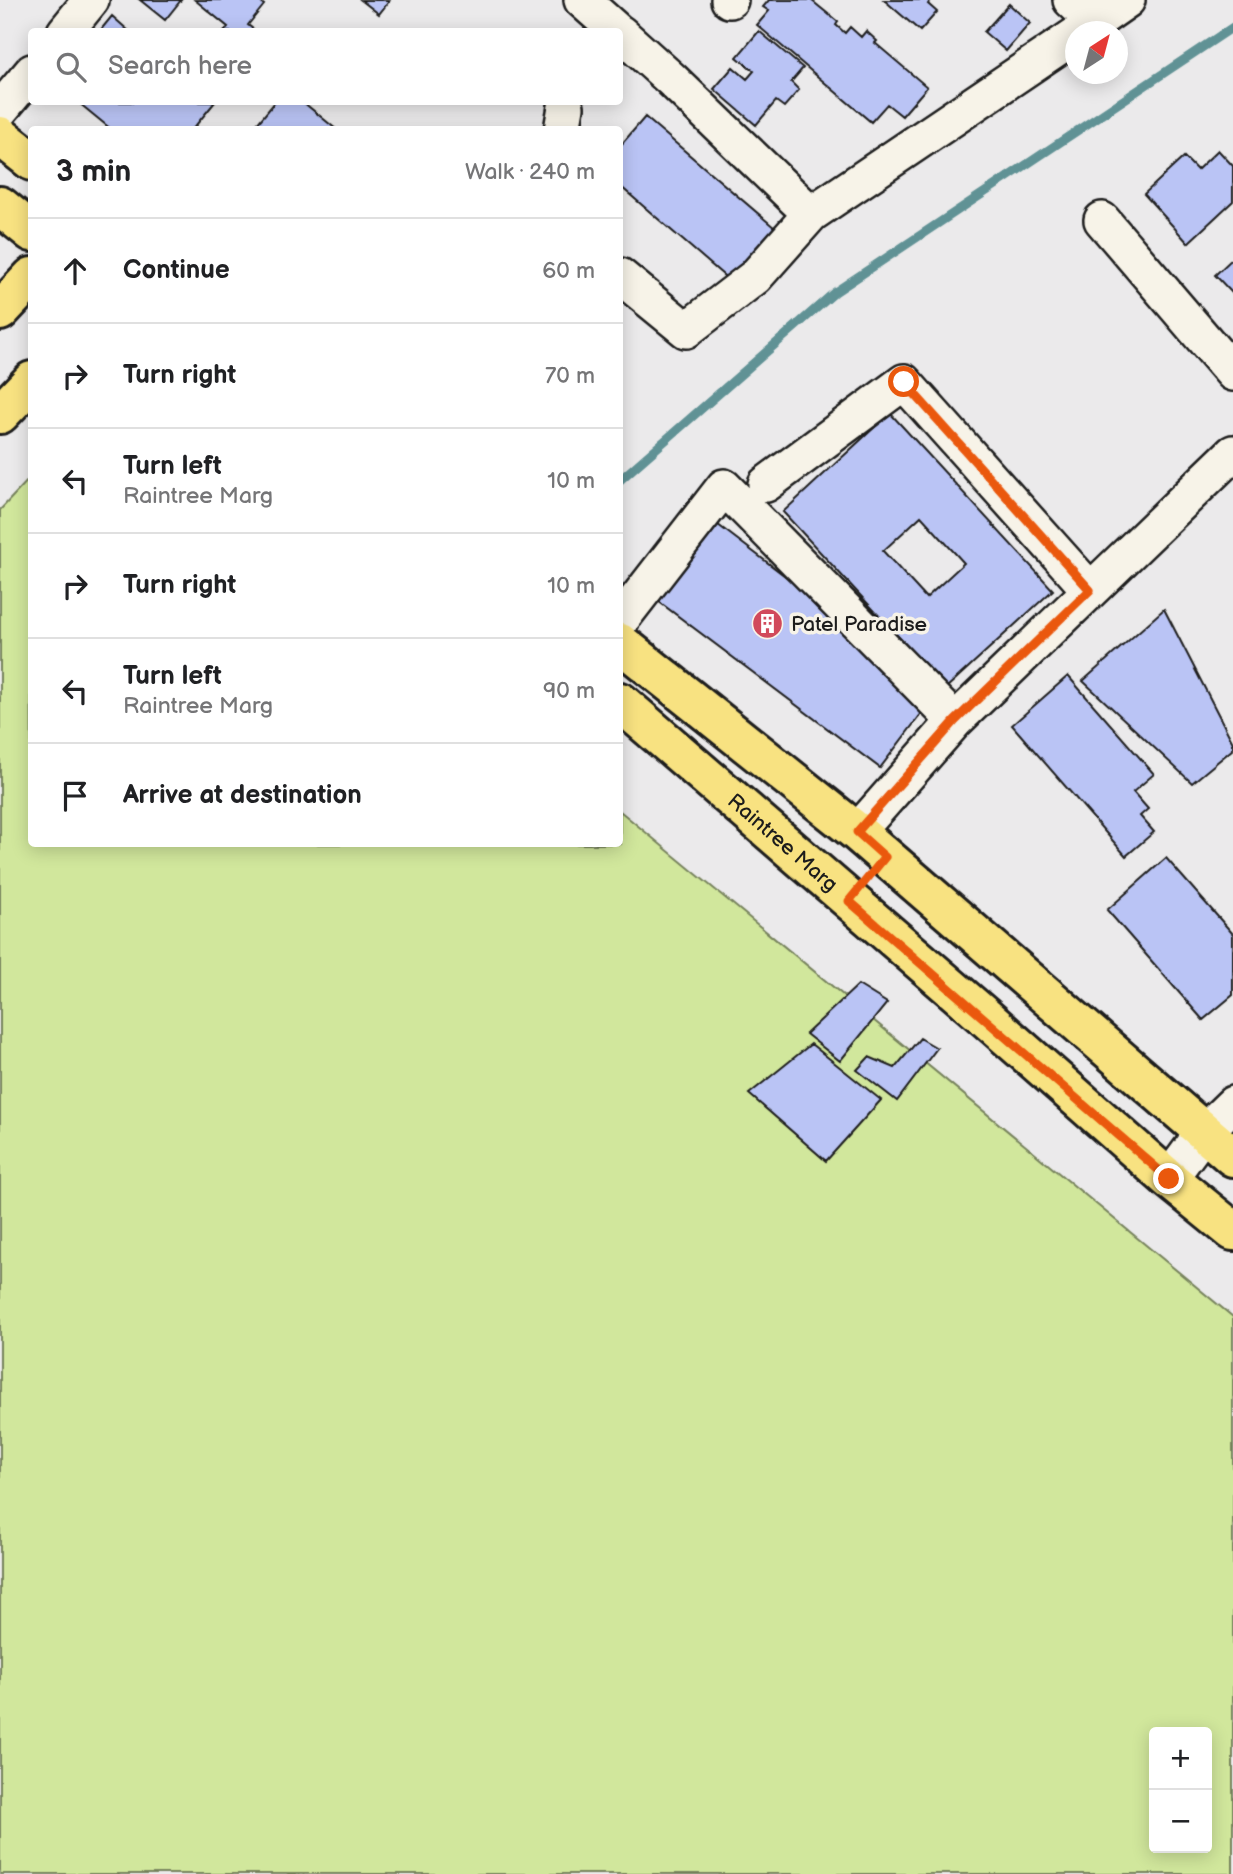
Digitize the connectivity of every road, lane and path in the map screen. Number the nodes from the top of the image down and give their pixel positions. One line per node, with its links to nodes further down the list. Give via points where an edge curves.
1 (91, 0): 5 (street)
2 (582, 0): 6 (street)
3 (1127, 0): 4 (street)
4 (1082, 21)
5 (68, 28)
6 (614, 28)
7 (1065, 33): 14 (street)
8 (623, 36): 14 (street)
9 (28, 77): 10 (street)
10 (0, 110)
11 (0, 136): 12 (main road)
12 (28, 158)
13 (0, 206): 16 (main road)
14 (811, 214): 17 (street, via 755,277 686,330)
15 (1102, 220): 20 (street)
16 (28, 229)
17 (623, 278)
18 (28, 281): 19 (main road)
19 (0, 312)
20 (1233, 373)
21 (28, 385): 22 (main road)
22 (0, 415)
23 (1233, 453): 25 (street)
24 (766, 484): 25 (street, via 904,382)
25 (1090, 590): 29 (street)
26 (623, 617): 29 (street, via 724,487)
27 (623, 645): 30 (main road)
28 (623, 705): 32 (main road, Raintree Marg)
29 (955, 721): 30 (street)
30 (857, 832): 31 (main road)
31 (885, 857): 32 (main road); 34 (main road)
32 (849, 901): 36 (main road, Raintree Marg)
33 (1233, 1104): 34 (street)
34 (1203, 1133): 35 (main road); 36 (street)
35 (1233, 1157)
36 (1169, 1179): 37 (main road, Raintree Marg)
37 (1233, 1231)

